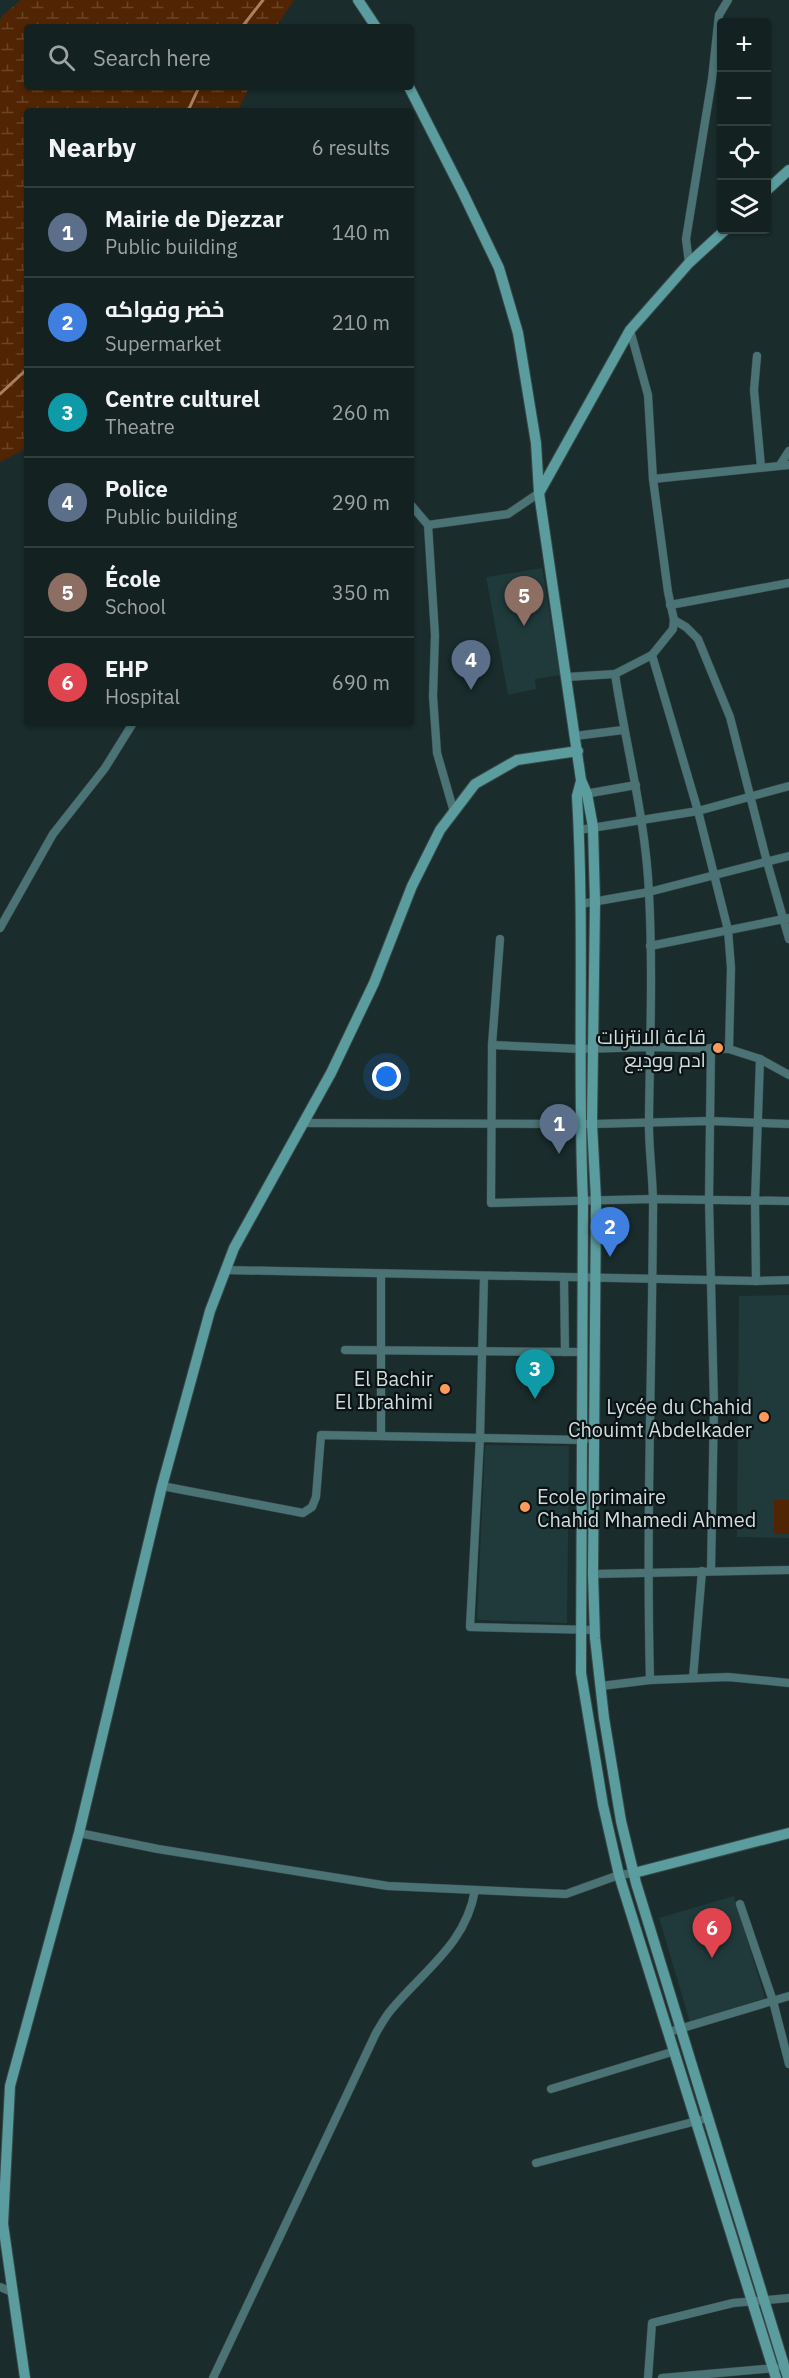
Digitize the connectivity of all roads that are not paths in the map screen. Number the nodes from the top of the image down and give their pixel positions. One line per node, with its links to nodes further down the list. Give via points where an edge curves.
1 (358, 0): 3 (main road)
2 (728, 0): 8 (street, via 719,15 686,239)
3 (374, 24)
4 (411, 90): 16 (main road, via 499,268 518,333 536,443)
5 (789, 170): 6 (main road)
6 (771, 186)
7 (721, 234): 8 (main road)
8 (690, 263): 9 (main road)
9 (630, 330): 15 (street, via 648,395); 16 (main road)
10 (756, 356): 14 (street, via 754,390)
11 (789, 451): 12 (street)
12 (780, 465): 13 (street); 14 (street)
13 (789, 465)
14 (761, 467): 15 (street)
15 (652, 478): 20 (street)
16 (539, 493): 18 (street, via 508,514); 24 (main road)
17 (414, 509): 18 (street)
18 (428, 525): 34 (street, via 437,753)
19 (789, 583): 20 (street)
20 (670, 605): 21 (street)
21 (674, 620): 22 (street, via 673,629); 32 (street, via 698,639 730,717)
22 (652, 655): 23 (street); 33 (street)
23 (615, 674): 24 (street); 26 (street)
24 (567, 677): 27 (main road)
25 (131, 726): 45 (street, via 105,768 53,834)
26 (623, 730): 27 (street); 29 (street)
27 (575, 736): 28 (main road)
28 (578, 751): 31 (main road); 34 (main road, via 517,760 475,784)
29 (636, 785): 31 (street); 35 (street)
30 (789, 786): 32 (street)
31 (582, 795): 36 (main road); 37 (main road)
32 (751, 795): 33 (street); 39 (street)
33 (698, 811): 35 (street); 40 (street)
34 (454, 812): 61 (main road, via 440,830 412,886 374,982)
35 (641, 818): 36 (street); 41 (street)
36 (593, 826): 37 (street); 42 (main road)
37 (579, 830): 43 (main road)
38 (789, 856): 39 (street)
39 (767, 862): 40 (street); 44 (street)
40 (713, 876): 41 (street); 46 (street)
41 (649, 892): 42 (street); 49 (street)
42 (595, 902): 43 (street); 52 (main road)
43 (581, 904): 54 (main road)
44 (786, 918): 46 (street); 48 (street)
45 (0, 928)
46 (728, 930): 49 (street); 55 (street)
47 (500, 939): 50 (street)
48 (789, 939)
49 (650, 946): 51 (street)
50 (492, 1045): 54 (street); 60 (street)
51 (651, 1047): 52 (street); 53 (street); 59 (street)
52 (592, 1048): 54 (street); 64 (main road)
53 (711, 1048): 55 (street); 58 (street)
54 (580, 1049): 63 (main road)
55 (729, 1049): 56 (street)
56 (760, 1059): 57 (street); 62 (street)
57 (789, 1076)
58 (710, 1120): 59 (street); 62 (street); 68 (street)
59 (649, 1121): 64 (street); 66 (street)
60 (492, 1122): 61 (street); 63 (street); 69 (street, via 491,1203)
61 (303, 1123): 72 (main road)
62 (758, 1123): 65 (street); 70 (street)
63 (580, 1124): 64 (street); 69 (main road)
64 (592, 1124): 67 (main road)
65 (789, 1124)
66 (653, 1199): 67 (street); 68 (street); 78 (street)
67 (596, 1200): 69 (street); 77 (main road)
68 (709, 1200): 70 (street); 79 (street)
69 (583, 1201): 76 (main road)
70 (754, 1201): 71 (street); 81 (street)
71 (789, 1201)
72 (225, 1270): 73 (street); 91 (main road)
73 (381, 1274): 74 (street); 83 (street)
74 (484, 1277): 75 (street); 84 (street)
75 (564, 1277): 76 (street); 85 (street)
76 (582, 1277): 77 (street); 86 (main road)
77 (596, 1277): 78 (street); 90 (main road)
78 (652, 1278): 79 (street); 94 (street)
79 (710, 1280): 81 (street); 93 (street, via 714,1406)
80 (789, 1280): 81 (street)
81 (756, 1281)
82 (345, 1350): 83 (street)
83 (380, 1350): 84 (street); 87 (street)
84 (483, 1351): 85 (street); 88 (street)
85 (565, 1352): 86 (street)
86 (582, 1352): 89 (main road)
87 (381, 1435): 88 (street); 91 (street, via 321,1435 316,1497 312,1507 303,1513)
88 (480, 1437): 89 (street); 96 (street, via 470,1627)
89 (581, 1440): 90 (street); 96 (main road)
90 (596, 1440): 95 (main road)
91 (162, 1486): 102 (main road)
92 (789, 1570): 93 (street)
93 (706, 1571): 94 (street); 98 (street)
94 (647, 1573): 95 (street); 99 (street)
95 (593, 1574): 97 (main road)
96 (581, 1629): 97 (street); 105 (main road, via 585,1707)
97 (595, 1630): 101 (main road)
98 (693, 1678): 99 (street); 100 (street)
99 (650, 1680): 101 (street)
100 (789, 1683)
101 (601, 1686): 104 (main road, via 621,1821)
102 (79, 1833): 106 (street, via 388,1886); 117 (main road, via 10,2086 3,2224)
103 (789, 1833): 104 (main road)
104 (634, 1873): 105 (street); 110 (main road)
105 (619, 1875): 106 (street, via 566,1893); 110 (main road)
106 (475, 1890): 122 (street, via 472,1908 456,1940 390,2010 376,2033)
107 (740, 1904): 109 (street)
108 (789, 1996): 109 (street)
109 (773, 2001): 110 (street); 112 (street)
110 (675, 2030): 111 (main road); 114 (main road)
111 (675, 2051): 113 (street); 114 (main road)
112 (789, 2064)
113 (551, 2089)
114 (702, 2119): 115 (street); 119 (main road)
115 (536, 2163)
116 (0, 2287): 117 (street)
117 (12, 2292): 121 (main road)
118 (789, 2298): 119 (street)
119 (758, 2301): 120 (main road); 123 (street, via 733,2302 652,2322)
120 (782, 2372): 124 (street)
121 (25, 2378)
122 (213, 2378)
123 (648, 2378)
124 (662, 2378)

